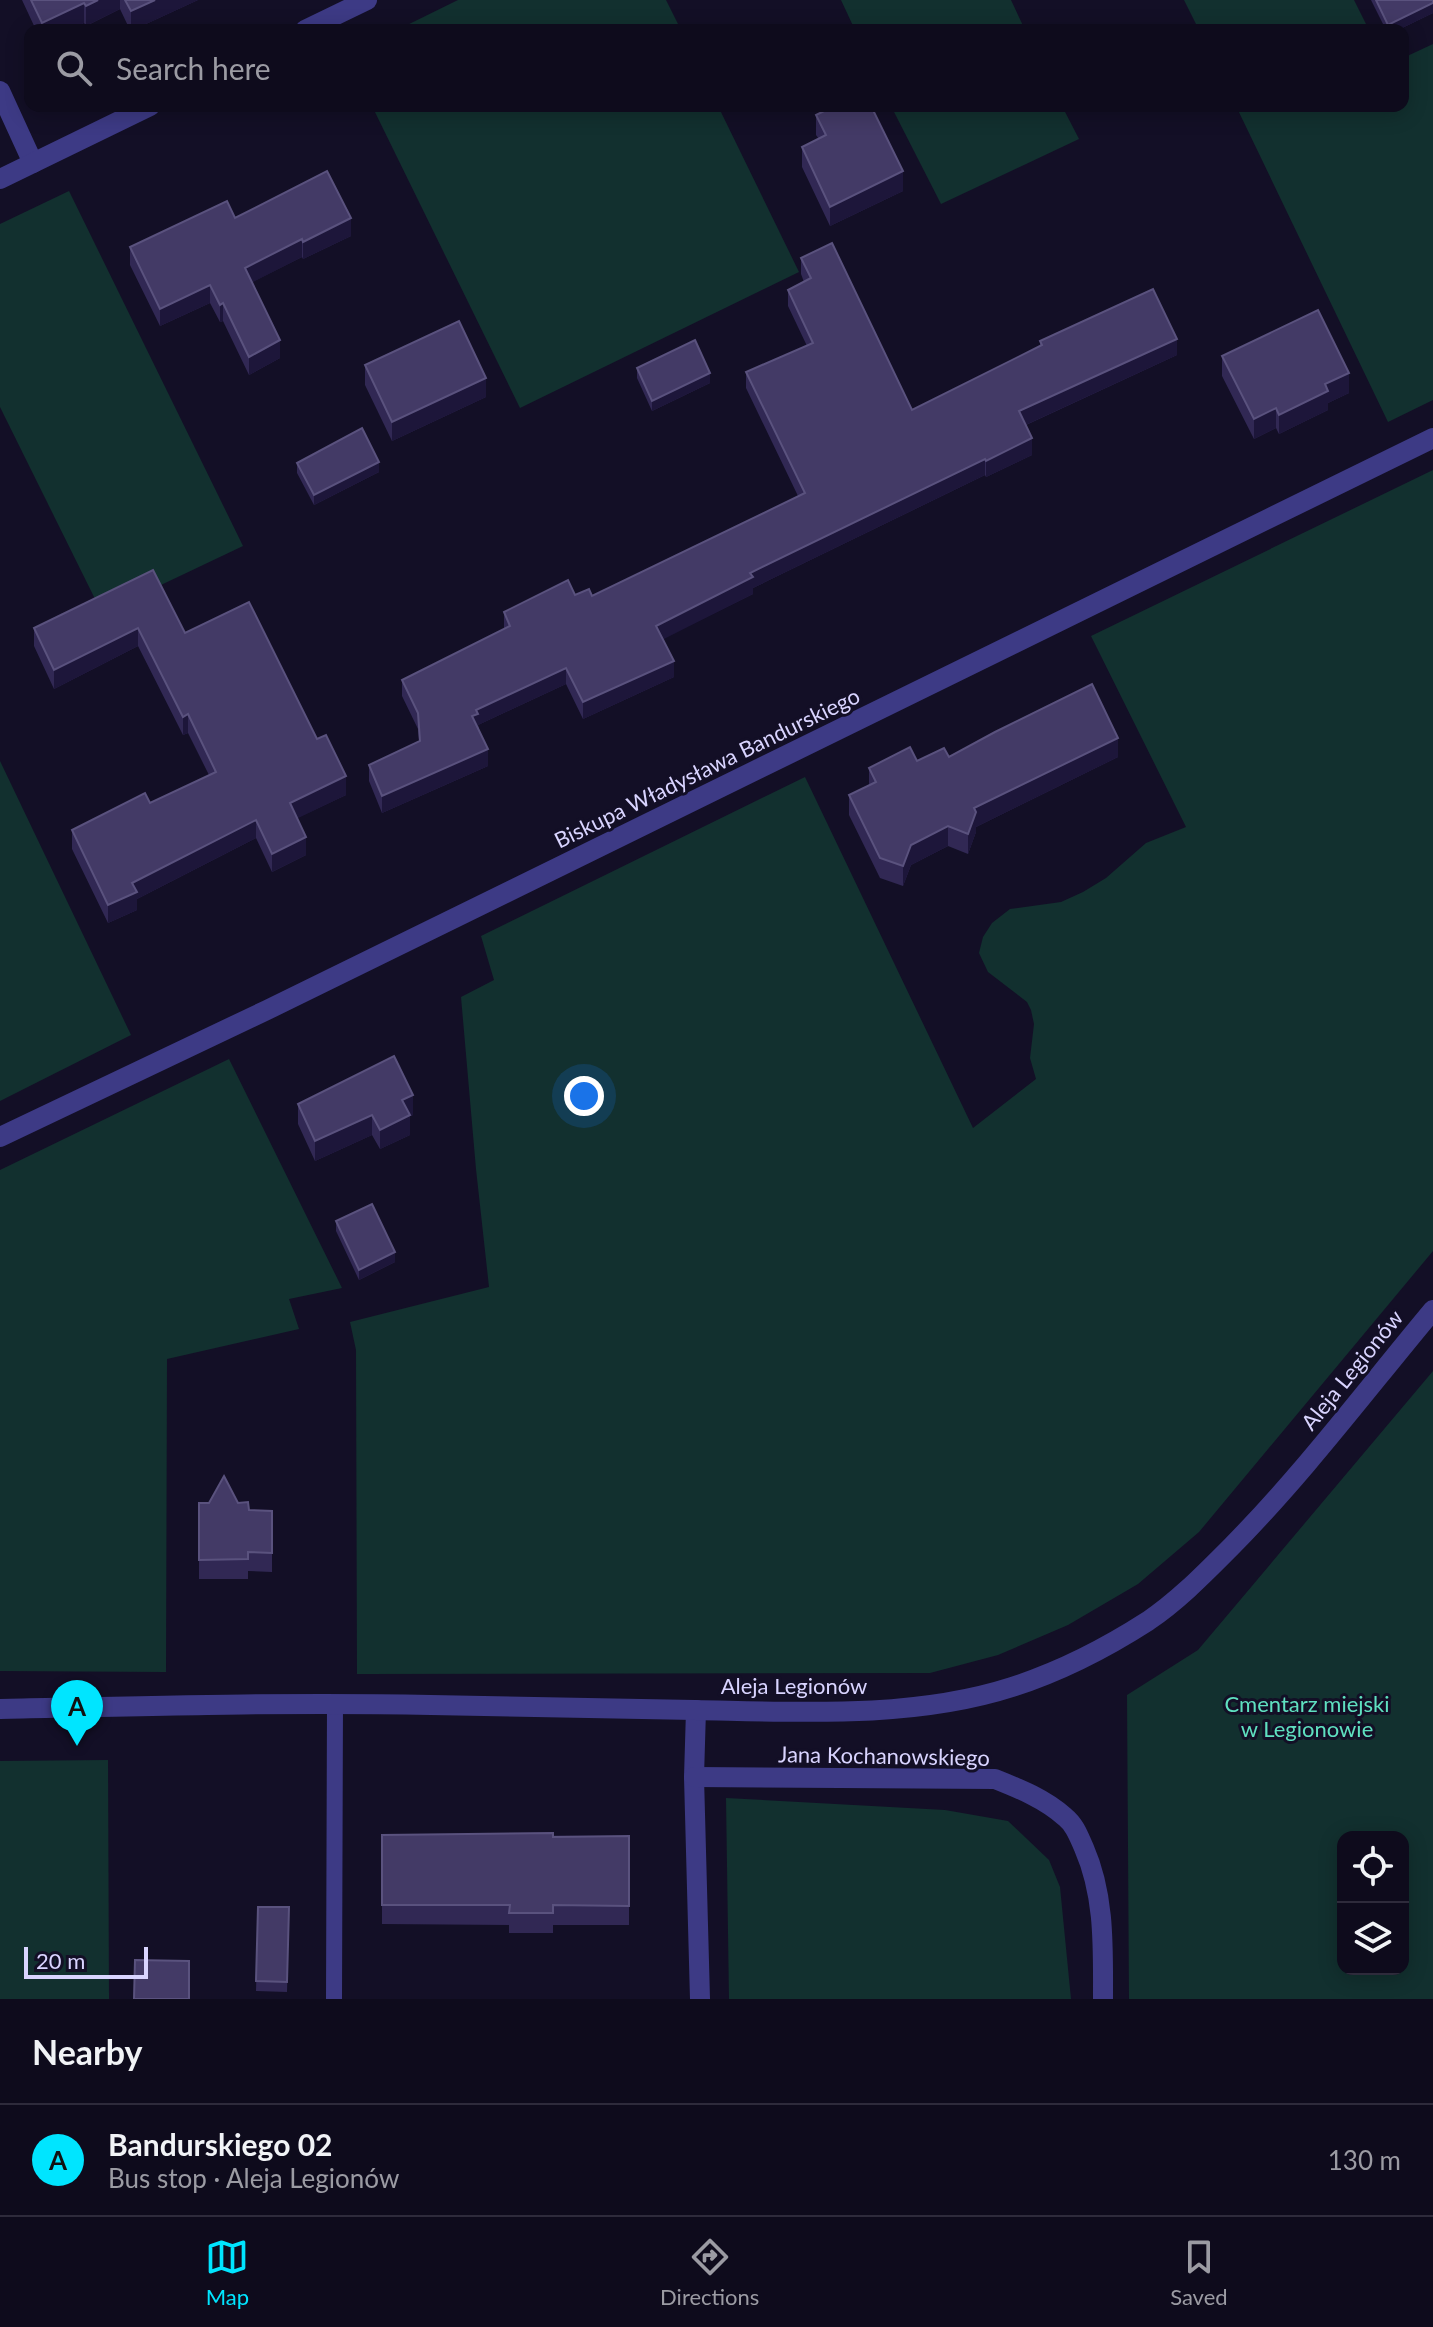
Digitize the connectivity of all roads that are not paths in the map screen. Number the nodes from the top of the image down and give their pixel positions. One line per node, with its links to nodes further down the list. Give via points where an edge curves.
1 (367, 0): 2 (street)
2 (317, 24)
3 (0, 91): 5 (street)
4 (138, 112): 5 (street)
5 (33, 163): 6 (street)
6 (0, 179)
7 (1433, 438): 8 (street, Biskupa Władysława Bandurskiego)
8 (0, 1137)
9 (1433, 1310): 12 (street, Aleja Legionów, via 1251,1527 1180,1596 1118,1639 1022,1684 929,1704 871,1711)
10 (335, 1703): 11 (street, Aleja Legionów); 12 (street, Aleja Legionów); 14 (lane)
11 (0, 1709)
12 (696, 1710): 13 (street)
13 (694, 1777): 15 (street); 16 (street, Jana Kochanowskiego, via 995,1779 1035,1795 1074,1827 1094,1871 1103,1924)
14 (334, 1999)
15 (700, 1999)
16 (1103, 1999)

